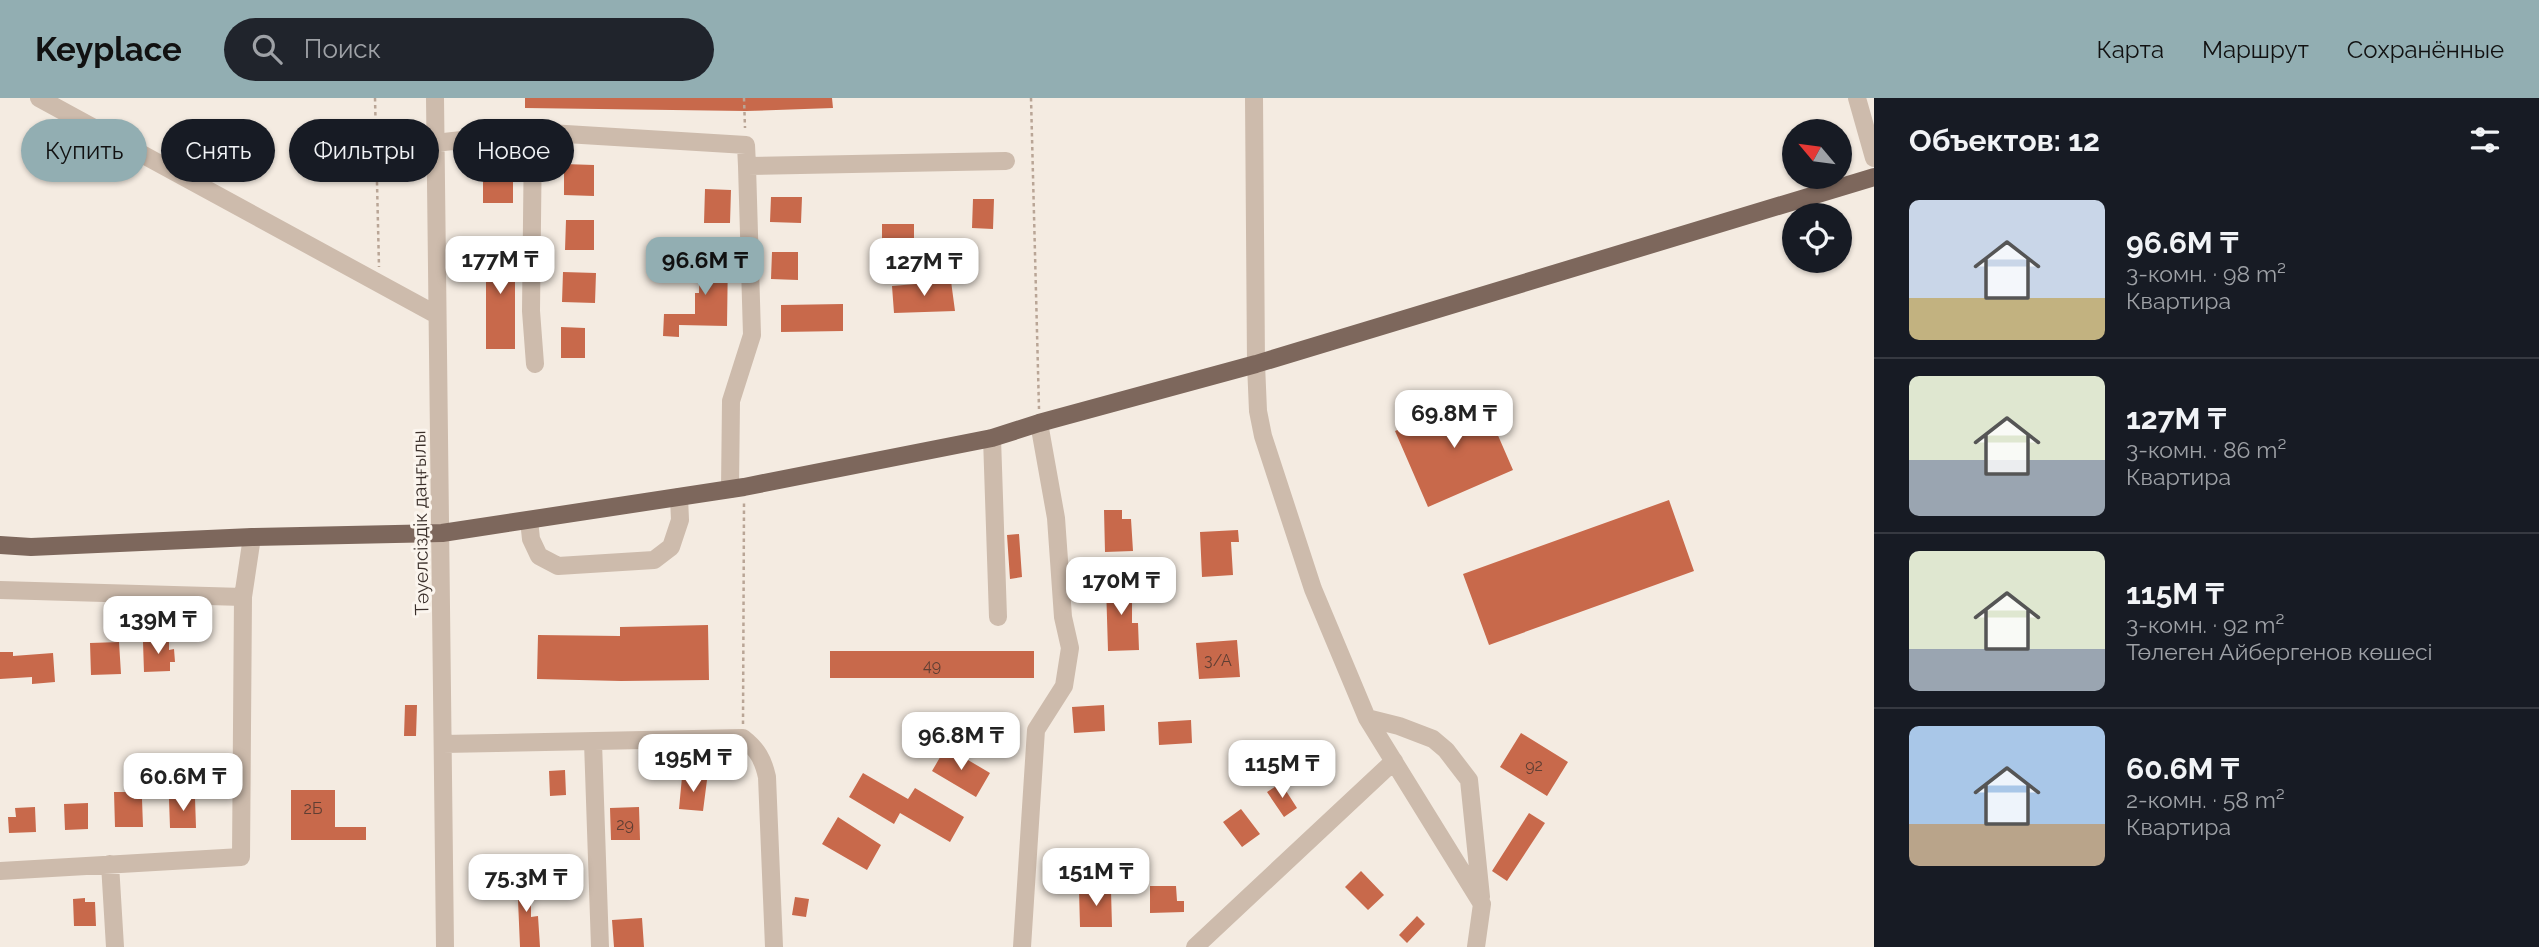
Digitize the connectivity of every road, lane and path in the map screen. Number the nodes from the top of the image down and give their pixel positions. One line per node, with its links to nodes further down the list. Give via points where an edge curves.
1 (39, 98): 17 (street)
2 (375, 98): 17 (path)
3 (435, 98): 8 (street, Тәуелсіздік даңғылы)
4 (744, 98): 10 (path)
5 (1031, 98): 21 (path)
6 (1254, 98): 20 (street)
7 (1857, 98): 11 (street)
8 (435, 119)
9 (574, 135): 10 (street)
10 (746, 145): 13 (street)
11 (1874, 158)
12 (1006, 160): 13 (street)
13 (747, 166): 23 (street, via 752,335 731,401)
14 (1874, 177): 20 (main road)
15 (435, 182): 18 (street, Тәуелсіздік даңғылы)
16 (532, 182): 19 (street)
17 (380, 284): 18 (street)
18 (437, 315): 26 (street, Тәуелсіздік даңғылы)
19 (535, 364)
20 (1256, 364): 21 (main road); 32 (street, via 1258,411 1270,462 1313,589)
21 (1039, 422): 22 (main road); 44 (street, via 1056,519 1063,617 1070,648 1064,686 1036,730)
22 (992, 438): 23 (main road); 31 (street)
23 (737, 488): 24 (main road); 33 (path)
24 (680, 497): 25 (main road); 25 (street, via 680,520 671,547 654,560 558,566 539,556)
25 (529, 520): 26 (main road)
26 (442, 533): 27 (main road); 35 (street, Тәуелсіздік даңғылы)
27 (252, 537): 28 (main road); 30 (street)
28 (0, 545)
29 (0, 590): 30 (street)
30 (243, 597): 37 (street, via 241,857)
31 (998, 617)
32 (1367, 718): 36 (street); 39 (street, via 1433,739 1469,780)
33 (743, 738): 34 (street); 43 (street, via 763,759 767,777)
34 (593, 742): 35 (street); 42 (street)
35 (443, 744): 41 (street, Тәуелсіздік даңғылы)
36 (1394, 761): 39 (street); 45 (street)
37 (110, 864): 38 (street); 40 (street)
38 (0, 870)
39 (1482, 904): 46 (street)
40 (115, 947)
41 (445, 947)
42 (600, 947)
43 (774, 947)
44 (1021, 947)
45 (1195, 947)
46 (1476, 947)

